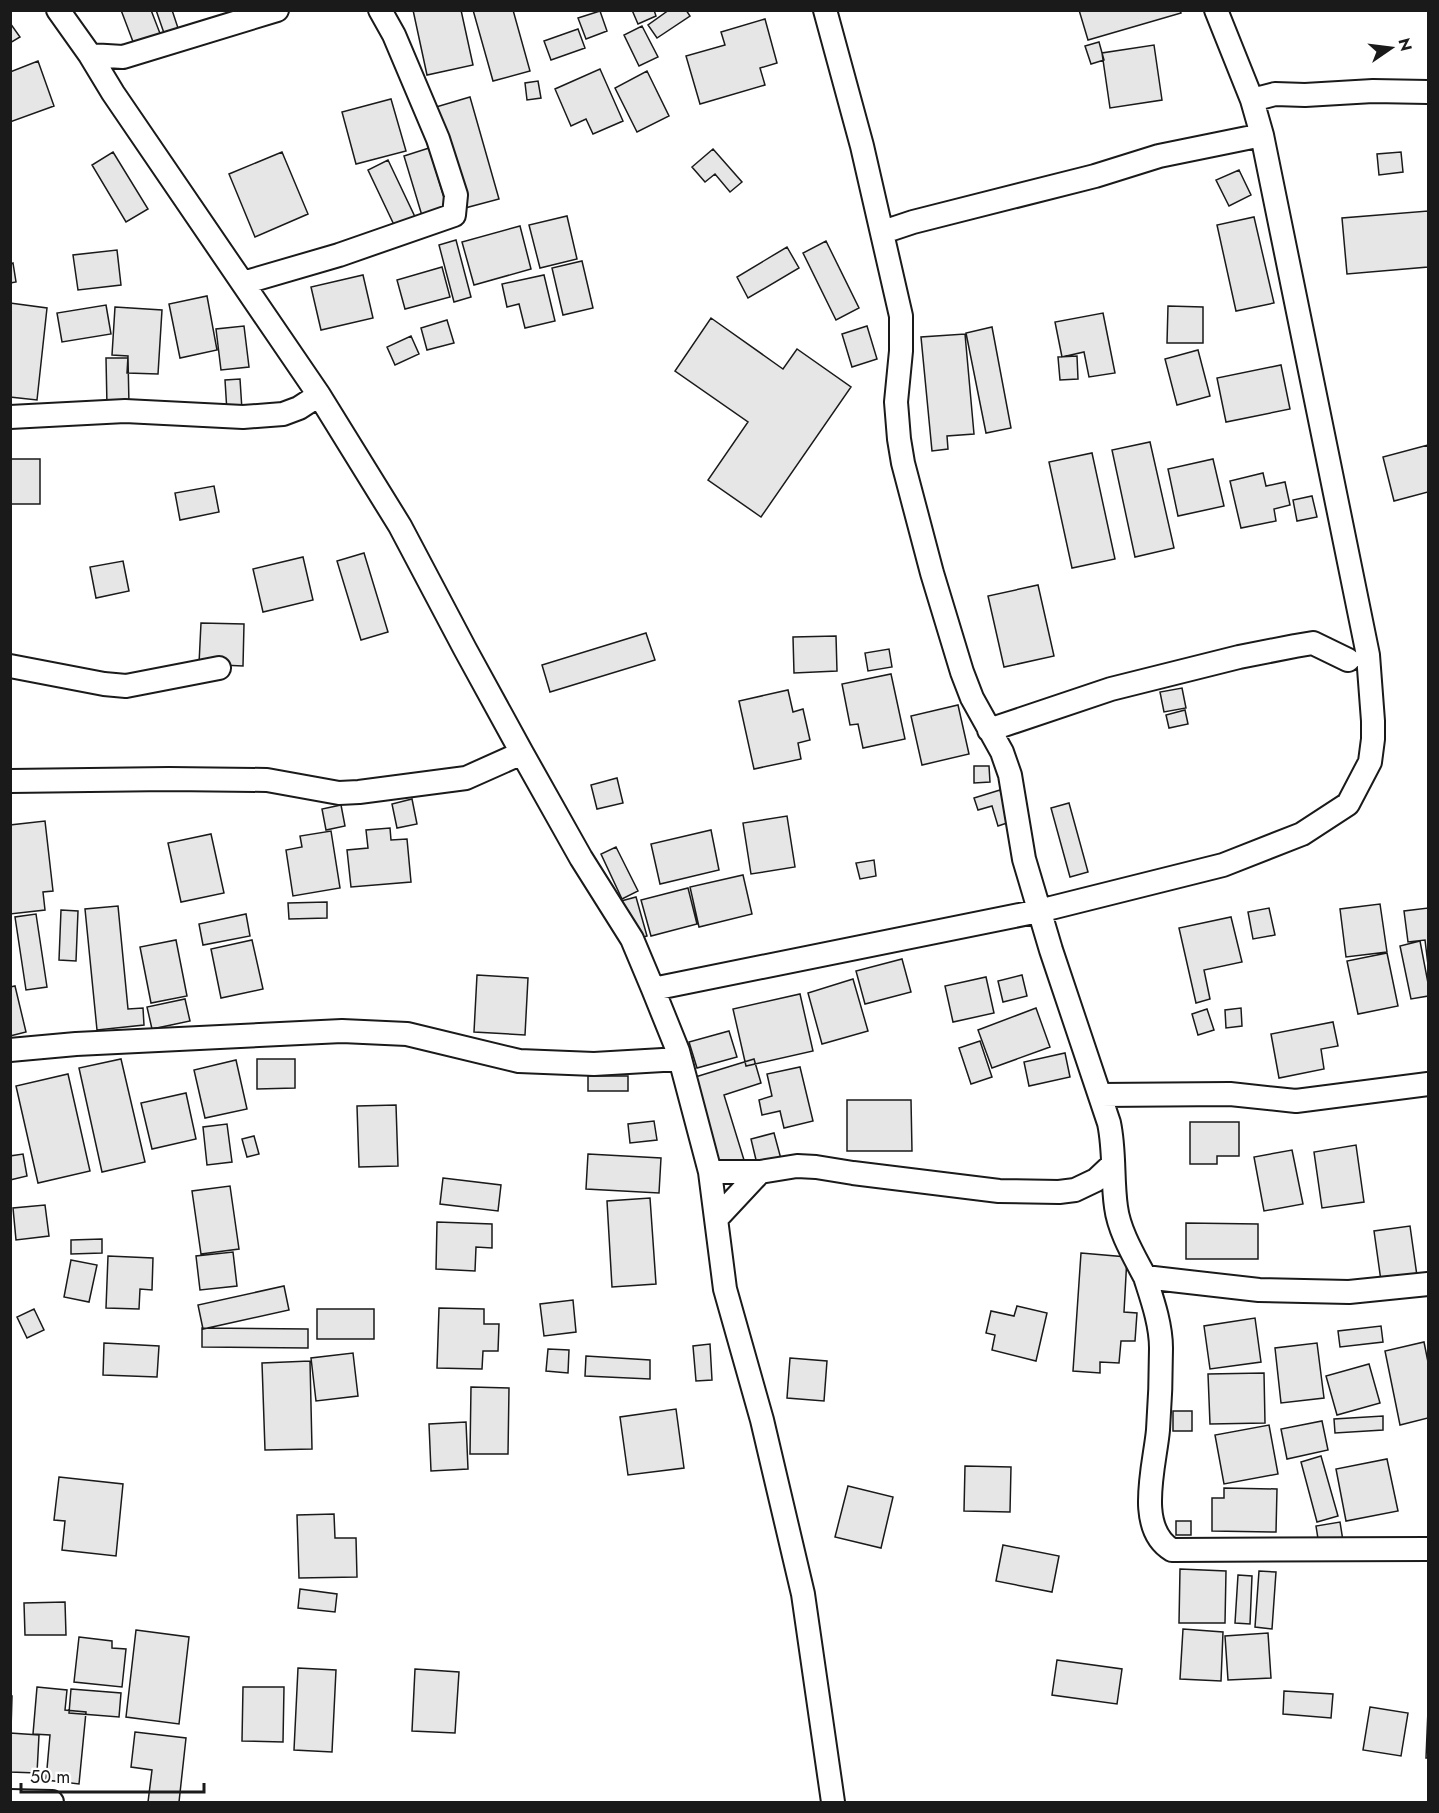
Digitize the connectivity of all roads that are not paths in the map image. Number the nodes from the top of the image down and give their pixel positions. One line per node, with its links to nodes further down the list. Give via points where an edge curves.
1 (58, 10): 6 (street)
2 (277, 10): 7 (street)
3 (380, 10): 13 (street, via 438,139 456,195 454,215)
4 (825, 10): 12 (street)
5 (1216, 10): 10 (street)
6 (90, 55): 7 (street); 9 (street)
7 (123, 57): 9 (street)
8 (1428, 92): 10 (street, via 1275,94)
9 (113, 93): 13 (street)
10 (1252, 100): 11 (street)
11 (1262, 135): 12 (street, via 1159,156); 22 (street, via 1368,655 1373,721 1370,762 1348,804 1302,834 1223,865)
12 (883, 232): 19 (street, via 902,316 896,402 907,480 962,672)
13 (243, 283): 14 (street)
14 (319, 395): 15 (street, via 299,408 273,415 125,411); 20 (street, via 400,525)
15 (10, 417)
16 (1348, 660): 19 (street, via 1313,644 1284,648 1111,689)
17 (10, 666): 18 (street, via 126,686)
18 (219, 668)
19 (989, 730): 22 (street, via 1010,775 1024,859)
20 (522, 753): 21 (street, via 466,778 359,792 339,793 267,780); 23 (street, via 632,939)
21 (10, 781)
22 (1040, 911): 23 (street); 27 (street)
23 (653, 989): 25 (street)
24 (10, 1050): 25 (street, via 342,1031 407,1034 519,1061 594,1064)
25 (680, 1059): 29 (street)
26 (1428, 1084): 27 (street, via 1296,1101 1230,1094)
27 (1100, 1095): 28 (street, via 1113,1143)
28 (1113, 1164): 31 (street, via 1096,1180); 32 (street)
29 (710, 1172): 30 (street); 33 (street)
30 (760, 1172): 31 (street, via 816,1167 999,1191); 33 (street)
31 (1075, 1190): 32 (street)
32 (1116, 1209): 34 (street)
33 (717, 1218): 39 (street, via 725,1289 762,1420 803,1594)
34 (1145, 1276): 35 (street, via 1259,1290 1349,1292); 36 (street, via 1161,1345 1158,1430 1150,1497 1155,1532 1166,1547)
35 (1428, 1284)
36 (1428, 1549)
37 (10, 1801): 38 (street)
38 (52, 1803)
39 (833, 1803)

